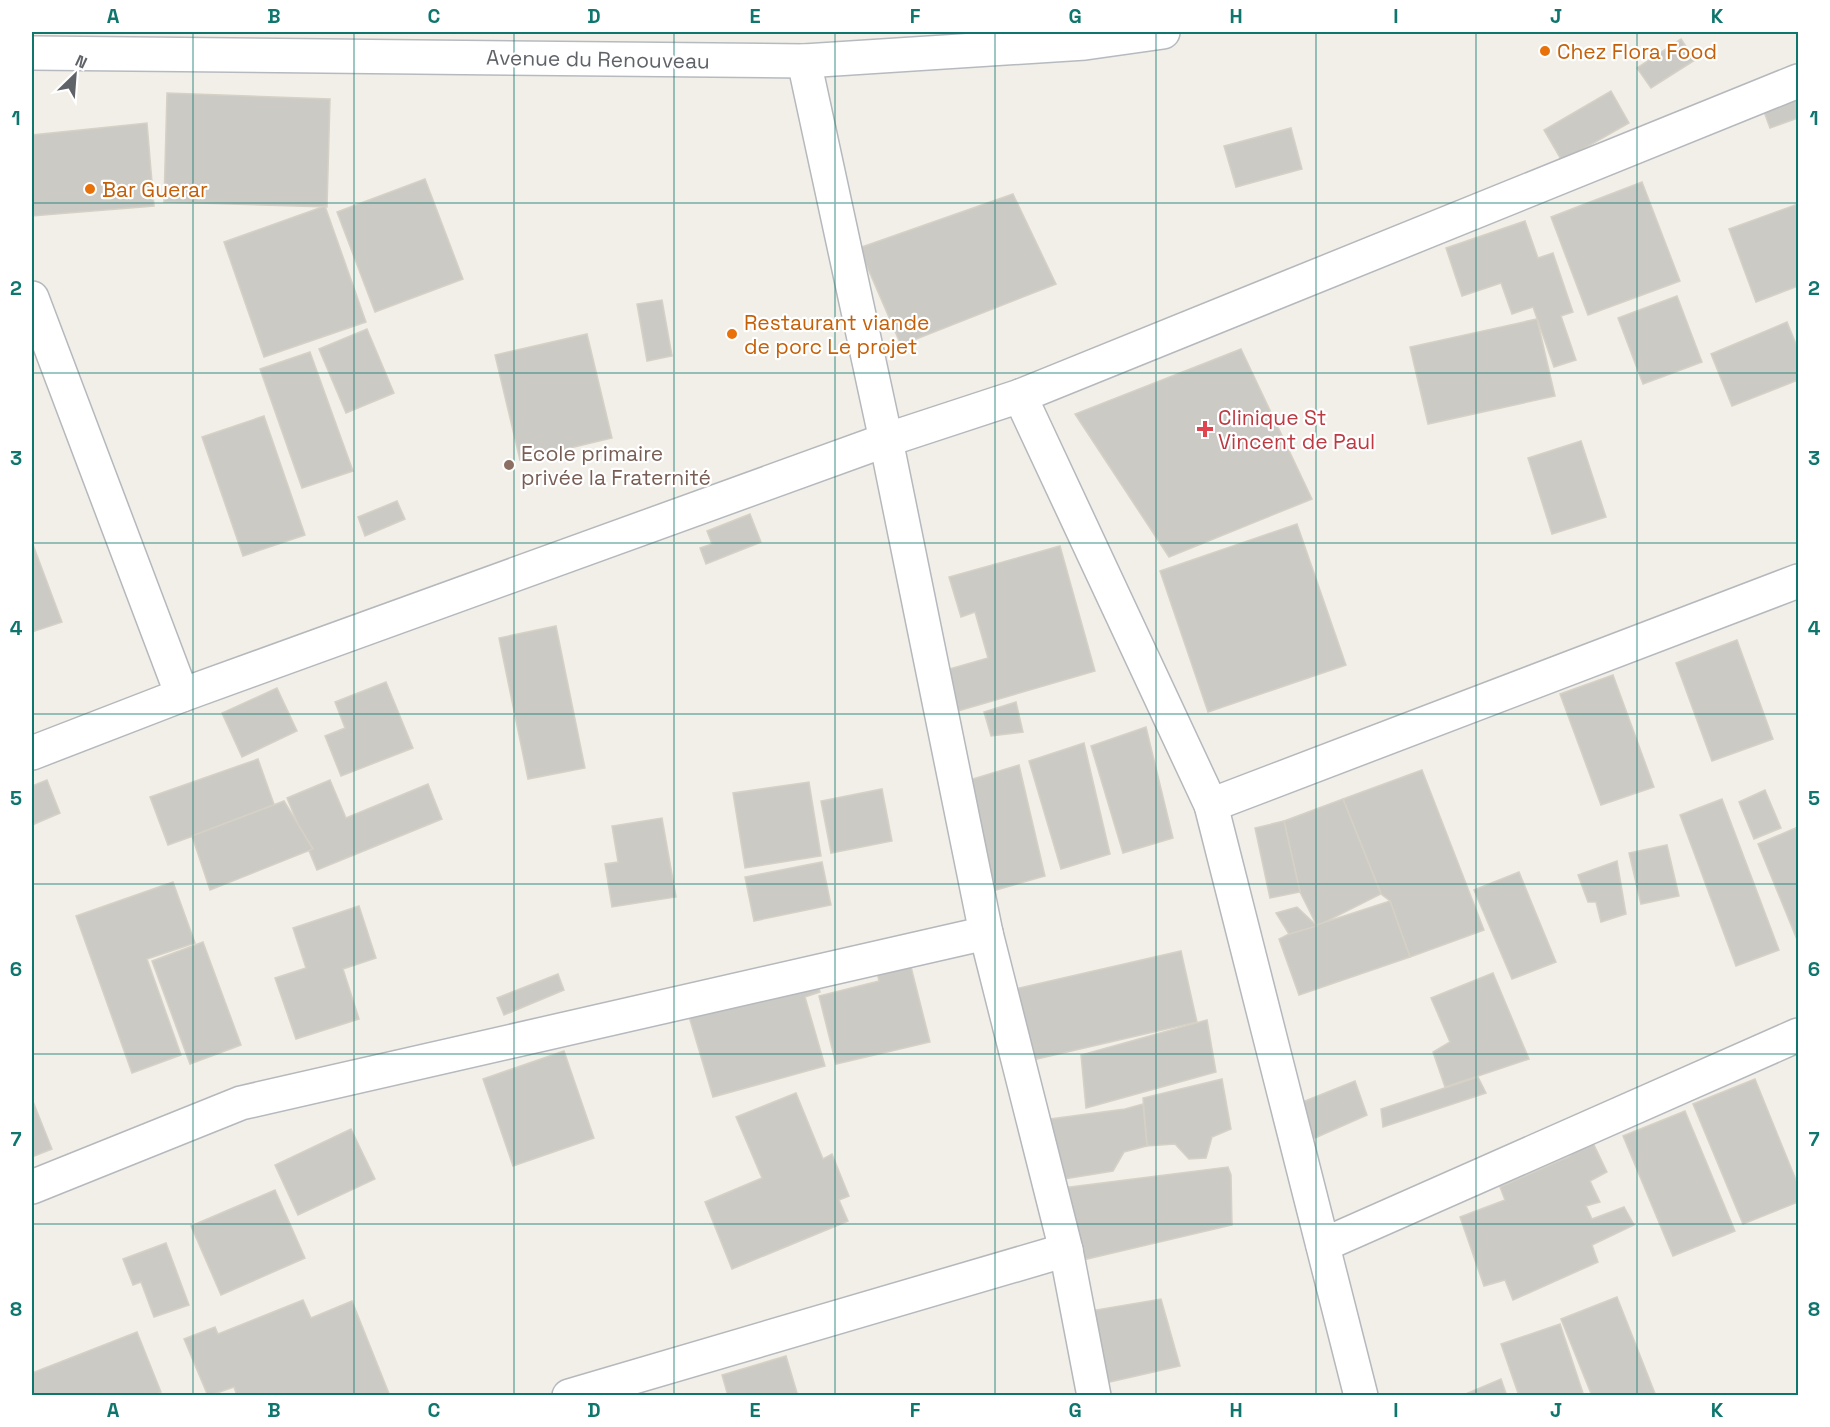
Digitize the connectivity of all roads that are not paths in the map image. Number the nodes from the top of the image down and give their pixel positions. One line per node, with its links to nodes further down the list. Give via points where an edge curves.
1 (1162, 32): 2 (street, Avenue du Renouveau)
2 (1090, 37): 4 (street, Avenue du Renouveau)
3 (32, 53): 4 (street, Avenue du Renouveau)
4 (804, 61): 8 (street)
5 (1798, 81): 7 (street)
6 (32, 298): 10 (street)
7 (1020, 396): 8 (street); 12 (street)
8 (886, 440): 10 (street); 13 (street)
9 (1798, 581): 12 (street)
10 (182, 695): 11 (street)
11 (32, 753)
12 (1211, 805): 16 (street)
13 (986, 933): 15 (street, via 241,1103); 17 (street)
14 (1798, 1035): 16 (street)
15 (32, 1187)
16 (1323, 1245): 20 (street)
17 (1066, 1250): 18 (street); 19 (street)
18 (569, 1395)
19 (1094, 1395)
20 (1361, 1395)

